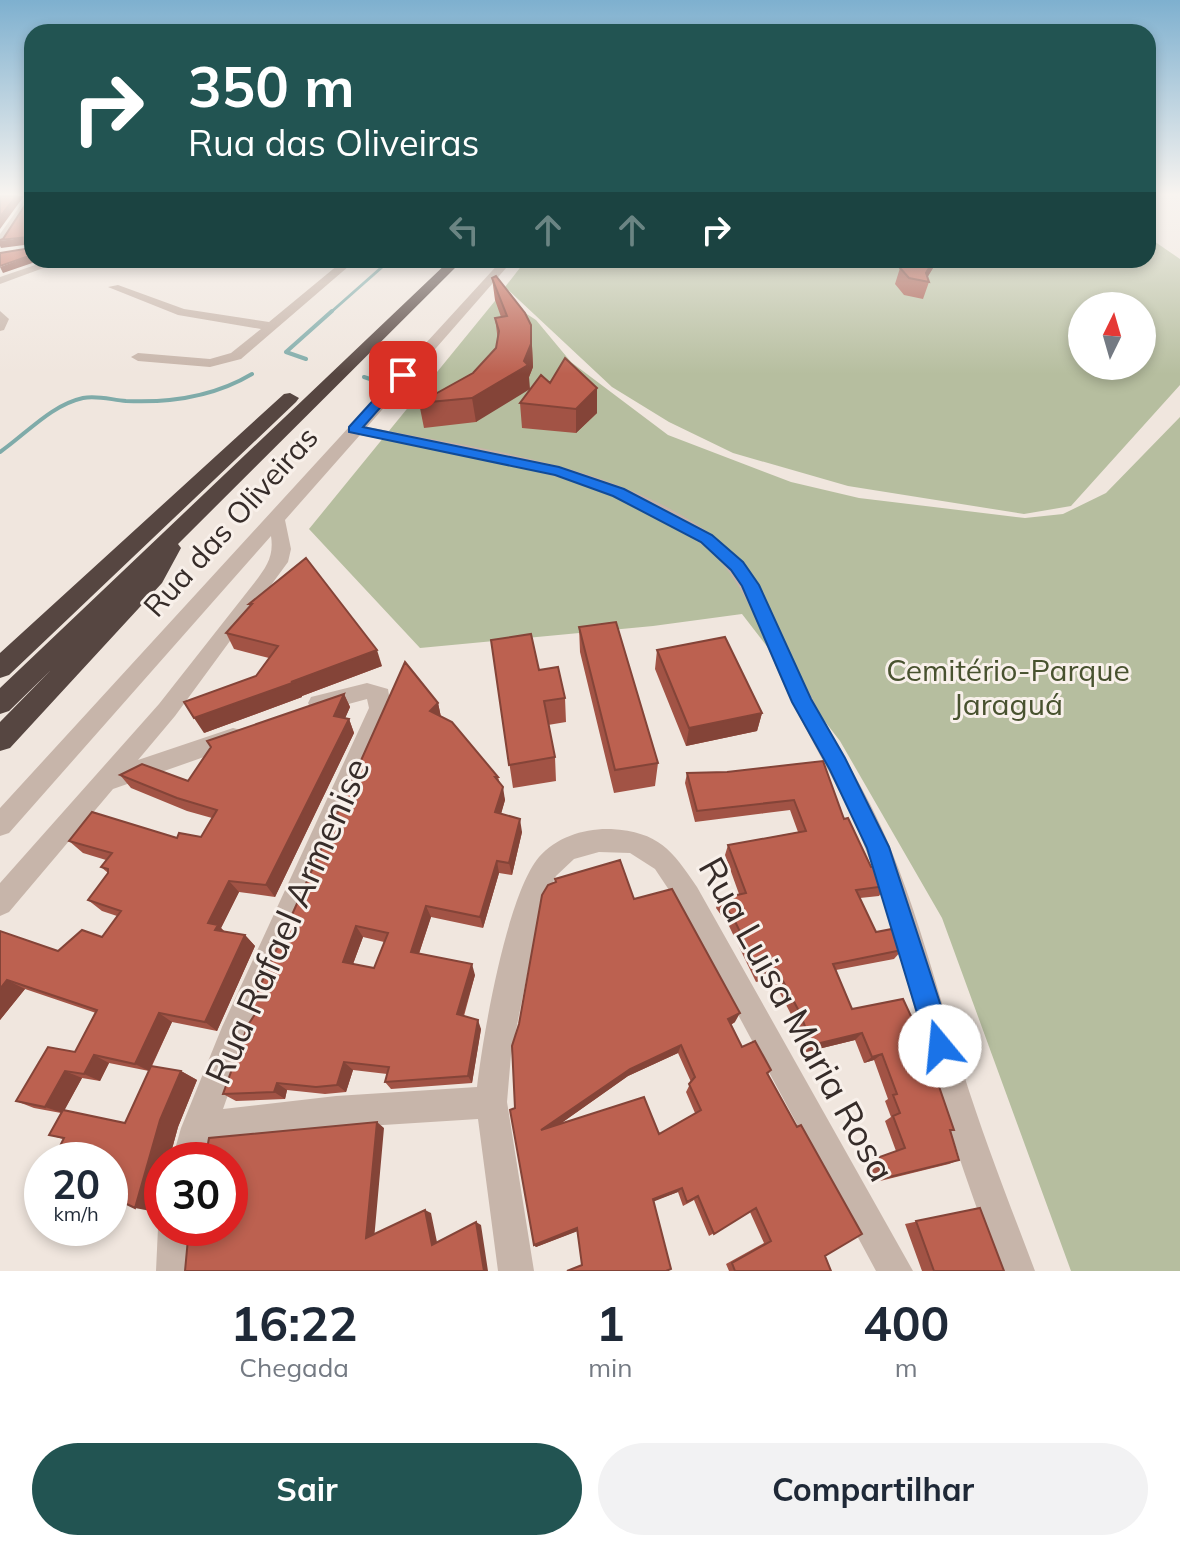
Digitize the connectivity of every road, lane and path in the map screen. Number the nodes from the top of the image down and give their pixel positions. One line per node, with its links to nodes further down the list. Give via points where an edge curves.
1 (37, 268): 6 (street)
2 (341, 268): 9 (street)
3 (424, 268): 15 (highway)
4 (449, 268): 14 (highway)
5 (501, 268): 12 (street, Rua das Oliveiras)
6 (0, 281)
7 (114, 287): 9 (street, via 182,312)
8 (0, 315): 10 (street)
9 (268, 326): 11 (street, via 225,361 179,363)
10 (0, 327)
11 (138, 357)
12 (353, 429): 13 (street, Rua das Oliveiras); 32 (street, via 559,472 618,492 706,538 737,566 878,847 956,1101)
13 (276, 518): 22 (street, via 279,562); 23 (street, Rua das Oliveiras)
14 (183, 525): 18 (highway); 21 (highway, via 154,578)
15 (76, 596): 16 (highway, via 31,621); 17 (highway)
16 (0, 648)
17 (0, 668)
18 (0, 704)
19 (298, 711): 26 (street, Rua Rafael Armenise, via 367,691 380,695 380,708)
20 (257, 728): 22 (street)
21 (0, 740)
22 (107, 781): 24 (street)
23 (0, 825)
24 (0, 903)
25 (491, 1102): 26 (street); 30 (street, Rua Luisa Maria Rosa); 31 (street, Rua Luisa Maria Rosa, via 528,903 547,867 566,849 599,840 634,842 664,860 688,896)
26 (197, 1128): 27 (street, Rua Rafael Armenise)
27 (193, 1142)
28 (175, 1246): 29 (street)
29 (174, 1271)
30 (516, 1271)
31 (895, 1271)
32 (1017, 1271)

